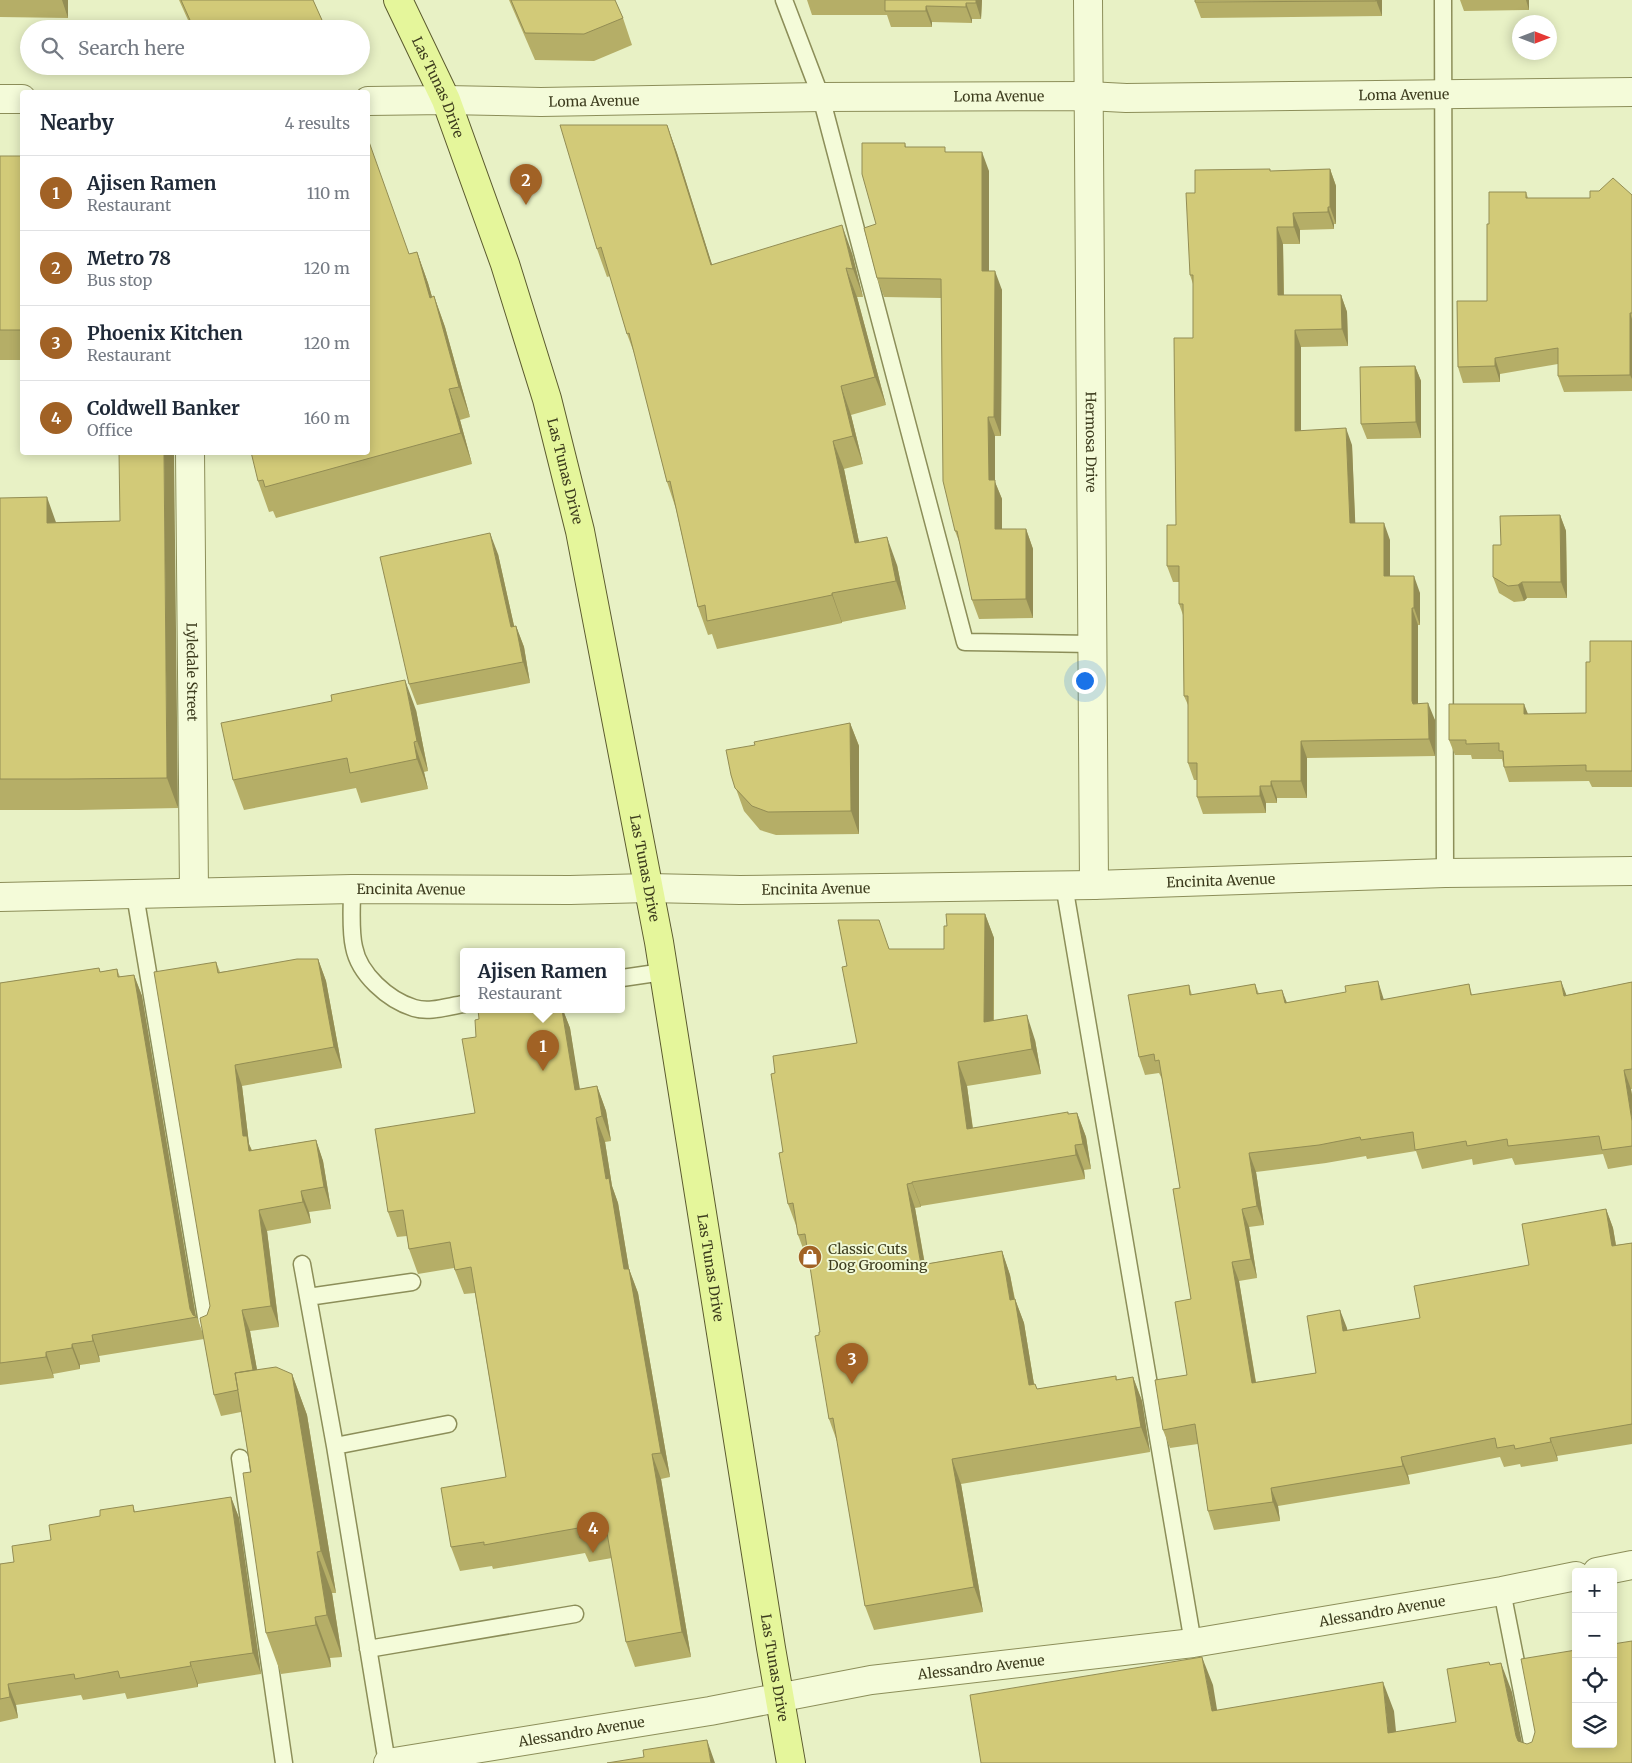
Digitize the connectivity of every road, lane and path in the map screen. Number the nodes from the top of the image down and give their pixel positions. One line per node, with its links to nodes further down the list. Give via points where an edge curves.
1 (398, 0): 11 (main road, Las Tunas Drive)
2 (784, 0): 8 (lane)
3 (1088, 0): 7 (street, Hermosa Drive)
4 (1443, 0): 6 (lane)
5 (1632, 92): 6 (street, Loma Avenue)
6 (1444, 94): 7 (street, Loma Avenue); 16 (lane)
7 (1088, 96): 8 (street, Loma Avenue); 14 (street, Hermosa Drive)
8 (821, 97): 11 (street, Loma Avenue, via 541,102); 14 (lane, via 965,642)
9 (0, 99): 10 (street)
10 (20, 99)
11 (446, 100): 12 (street, Loma Avenue); 19 (main road, Las Tunas Drive, via 505,264 547,399 580,531)
12 (370, 101)
13 (190, 455): 21 (street, Lyledale Street)
14 (1092, 644): 18 (street, Hermosa Drive)
15 (1632, 871): 16 (street, Encinita Avenue)
16 (1445, 873): 18 (street, Encinita Avenue)
17 (1064, 884): 18 (street, Encinita Avenue); 19 (street, Encinita Avenue, via 740,890); 39 (lane)
18 (1094, 884)
19 (649, 888): 20 (street, Encinita Avenue); 24 (main road, Las Tunas Drive)
20 (352, 889): 21 (street, Encinita Avenue); 26 (lane, via 354,947 361,968 379,988 414,1008 428,1010)
21 (194, 892): 22 (street, Encinita Avenue)
22 (135, 895): 23 (street, Encinita Avenue); 30 (lane)
23 (0, 897)
24 (663, 972): 25 (lane); 41 (main road, Las Tunas Drive)
25 (625, 978)
26 (460, 1005)
27 (302, 1264): 29 (lane)
28 (412, 1282): 29 (lane)
29 (308, 1297): 32 (lane)
30 (208, 1329)
31 (448, 1424): 32 (lane)
32 (335, 1446): 40 (lane)
33 (240, 1458): 42 (lane)
34 (1632, 1565): 35 (street)
35 (1617, 1568)
36 (1572, 1577): 37 (street, Alessandro Avenue)
37 (1502, 1591): 39 (street, Alessandro Avenue); 45 (lane)
38 (575, 1614): 40 (lane)
39 (1193, 1643): 41 (street, Alessandro Avenue, via 871,1680)
40 (368, 1649): 43 (lane)
41 (780, 1698): 43 (street, Alessandro Avenue); 44 (main road, Las Tunas Drive)
42 (284, 1763)
43 (388, 1763)
44 (790, 1763)
45 (1536, 1763)

